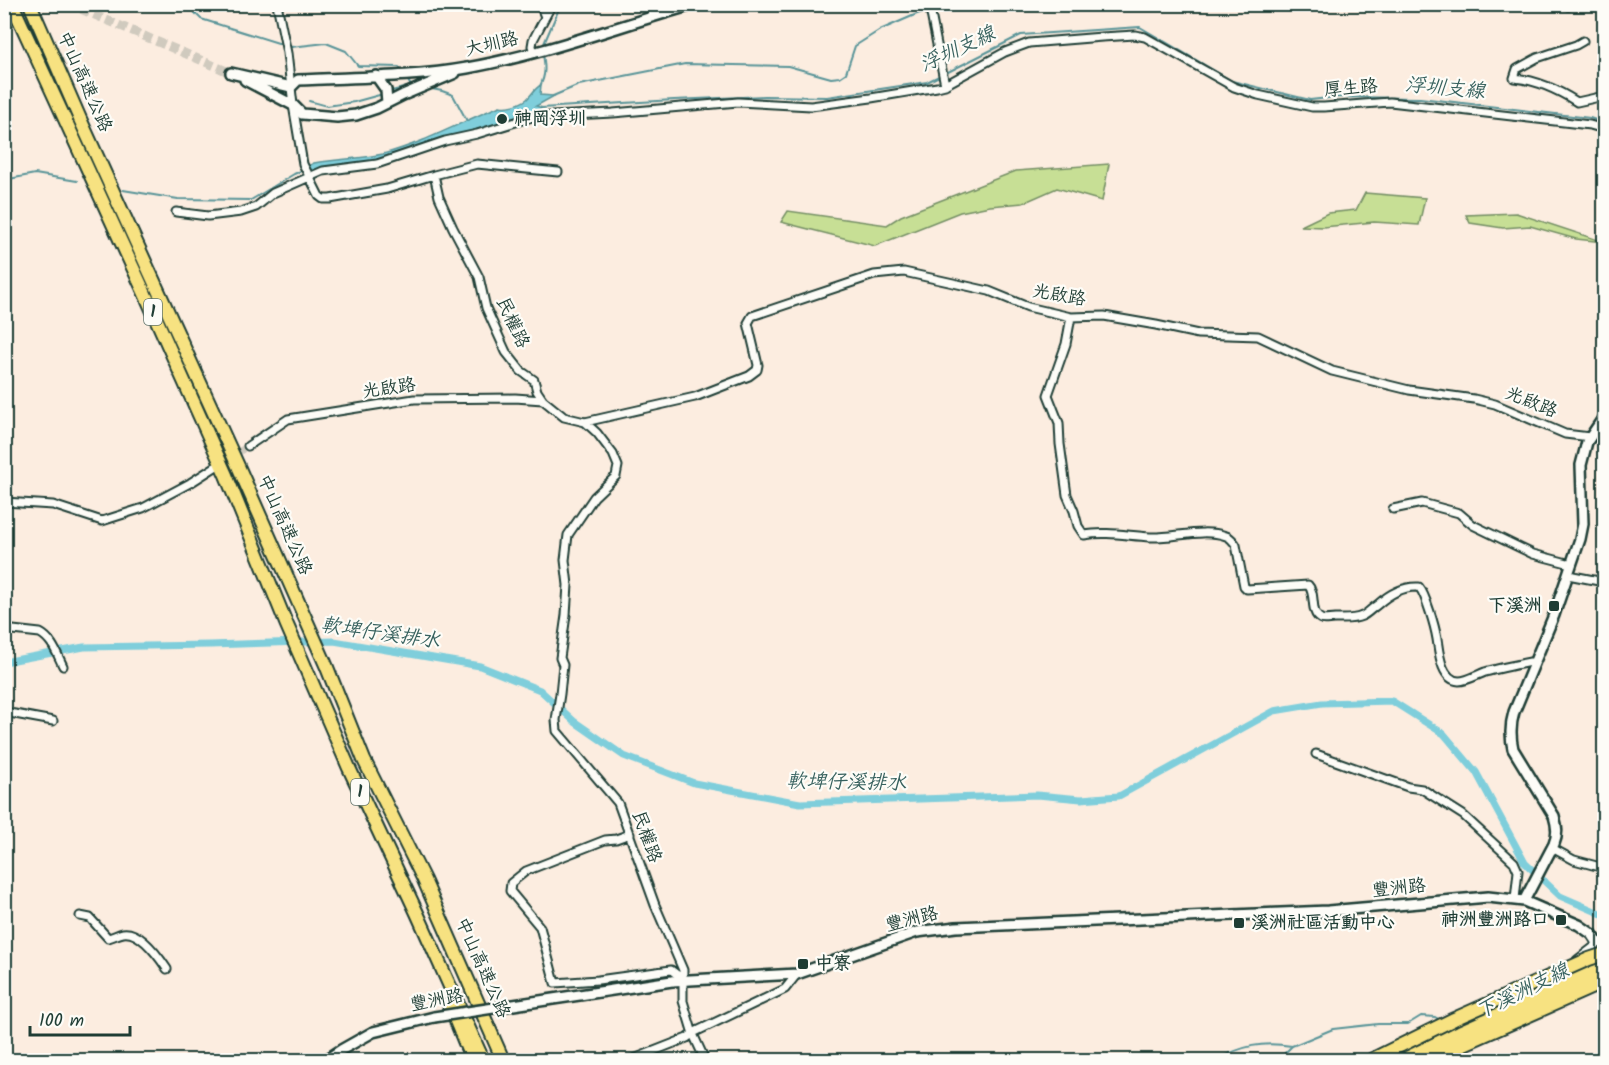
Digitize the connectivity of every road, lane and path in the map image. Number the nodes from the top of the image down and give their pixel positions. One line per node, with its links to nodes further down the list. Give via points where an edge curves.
1 (12, 4): 49 (highway, 中山高速公路 / 1, via 226,475 349,768)
2 (30, 4): 47 (highway, 中山高速公路 / 1, via 220,425 364,760)
3 (277, 4): 17 (street)
4 (540, 4): 10 (street)
5 (552, 4): 10 (street)
6 (651, 4): 11 (street)
7 (696, 4): 8 (street, 大圳路)
8 (682, 7): 11 (street, 大圳路)
9 (930, 8): 16 (street)
10 (545, 17): 13 (street, via 532,46)
11 (651, 17): 13 (street, 大圳路)
12 (1583, 41): 18 (street, via 1537,58 1517,69 1514,78 1547,86 1577,102)
13 (540, 50): 14 (street, 大圳路)
14 (469, 68): 15 (street, 大圳路); 19 (street, via 422,88)
15 (376, 76): 17 (street, 大圳路, via 298,80); 19 (street)
16 (944, 78): 21 (street, 厚生路, via 1029,43 1140,36 1234,87 1312,107 1390,102); 23 (street, via 899,94 812,106 738,102 532,117 377,164)
17 (291, 87): 20 (street); 20 (street, via 231,73)
18 (1605, 96)
19 (387, 97): 20 (street, via 376,108 337,117 302,114)
20 (293, 105): 23 (street)
21 (1605, 129)
22 (558, 172): 24 (street, via 477,164)
23 (308, 175): 24 (street, via 323,199 387,189); 25 (street, via 273,192 259,206 241,212 208,216)
24 (434, 175): 27 (street, 民權路, via 439,197 479,277 486,308 506,352 534,380)
25 (176, 212)
26 (1071, 317): 29 (street, 光啟路, via 935,278 904,272 874,276 752,316 748,323 758,365 749,376 695,398); 30 (street, 光啟路, via 1104,316 1198,334 1258,336 1332,371 1409,390 1496,404 1565,434); 39 (street, via 1066,344 1047,395 1059,423 1065,484 1084,535 1101,532 1151,537 1228,536 1236,545 1245,588 1308,585 1315,610 1322,619 1360,617 1398,590 1419,587 1445,671 1451,679 1461,681)
27 (543, 400): 29 (street, 民權路, via 564,417); 31 (street, 光啟路, via 414,399 288,419)
28 (1605, 417): 30 (street)
29 (585, 422): 44 (street, 民權路, via 608,447 618,466 616,476 594,496 568,535 557,731 618,803)
30 (1590, 436): 35 (street, via 1581,465 1582,529)
31 (248, 446)
32 (215, 467): 33 (street, via 142,508 102,521 52,506)
33 (4, 502)
34 (1393, 509): 35 (street, via 1422,503 1459,513 1473,525 1533,554)
35 (1571, 564): 36 (street)
36 (1568, 575): 37 (street); 39 (street)
37 (1605, 582)
38 (4, 628): 40 (street, via 45,635)
39 (1534, 664): 45 (street, via 1512,719 1511,739 1555,821 1557,835)
40 (63, 666)
41 (4, 712): 42 (street)
42 (52, 721)
43 (1316, 754): 48 (street, via 1422,789 1462,815 1514,862)
44 (630, 834): 56 (street, 民權路, via 683,970); 56 (street, via 526,871 512,882 510,891 540,927 555,983 671,970)
45 (1551, 850): 46 (street); 48 (street)
46 (1605, 868)
47 (424, 880): 62 (highway, 中山高速公路 / 1); 63 (highway, via 434,891)
48 (1522, 897): 51 (street, via 1579,925); 55 (street, 豐洲路, via 1328,911 956,927 916,932)
49 (417, 913): 60 (highway); 61 (highway, 中山高速公路 / 1)
50 (80, 916): 53 (street, via 90,918 108,938 124,933 135,935)
51 (1603, 949): 66 (street, bridge); 66 (highway, bridge)
52 (1605, 960): 67 (highway)
53 (167, 969)
54 (1605, 973): 68 (highway)
55 (797, 974): 56 (street, 豐洲路); 58 (street, via 785,989)
56 (683, 979): 58 (street, 民權路, via 683,1001); 59 (street, 豐洲路, bridge, via 434,1017 374,1032)
57 (1605, 982): 69 (highway)
58 (693, 1034): 64 (street); 65 (street, 民權路)
59 (326, 1060)
60 (472, 1060)
61 (483, 1060)
62 (503, 1060)
63 (512, 1060)
64 (631, 1060)
65 (705, 1060)
66 (1373, 1060)
67 (1386, 1060)
68 (1412, 1060)
69 (1432, 1060)

